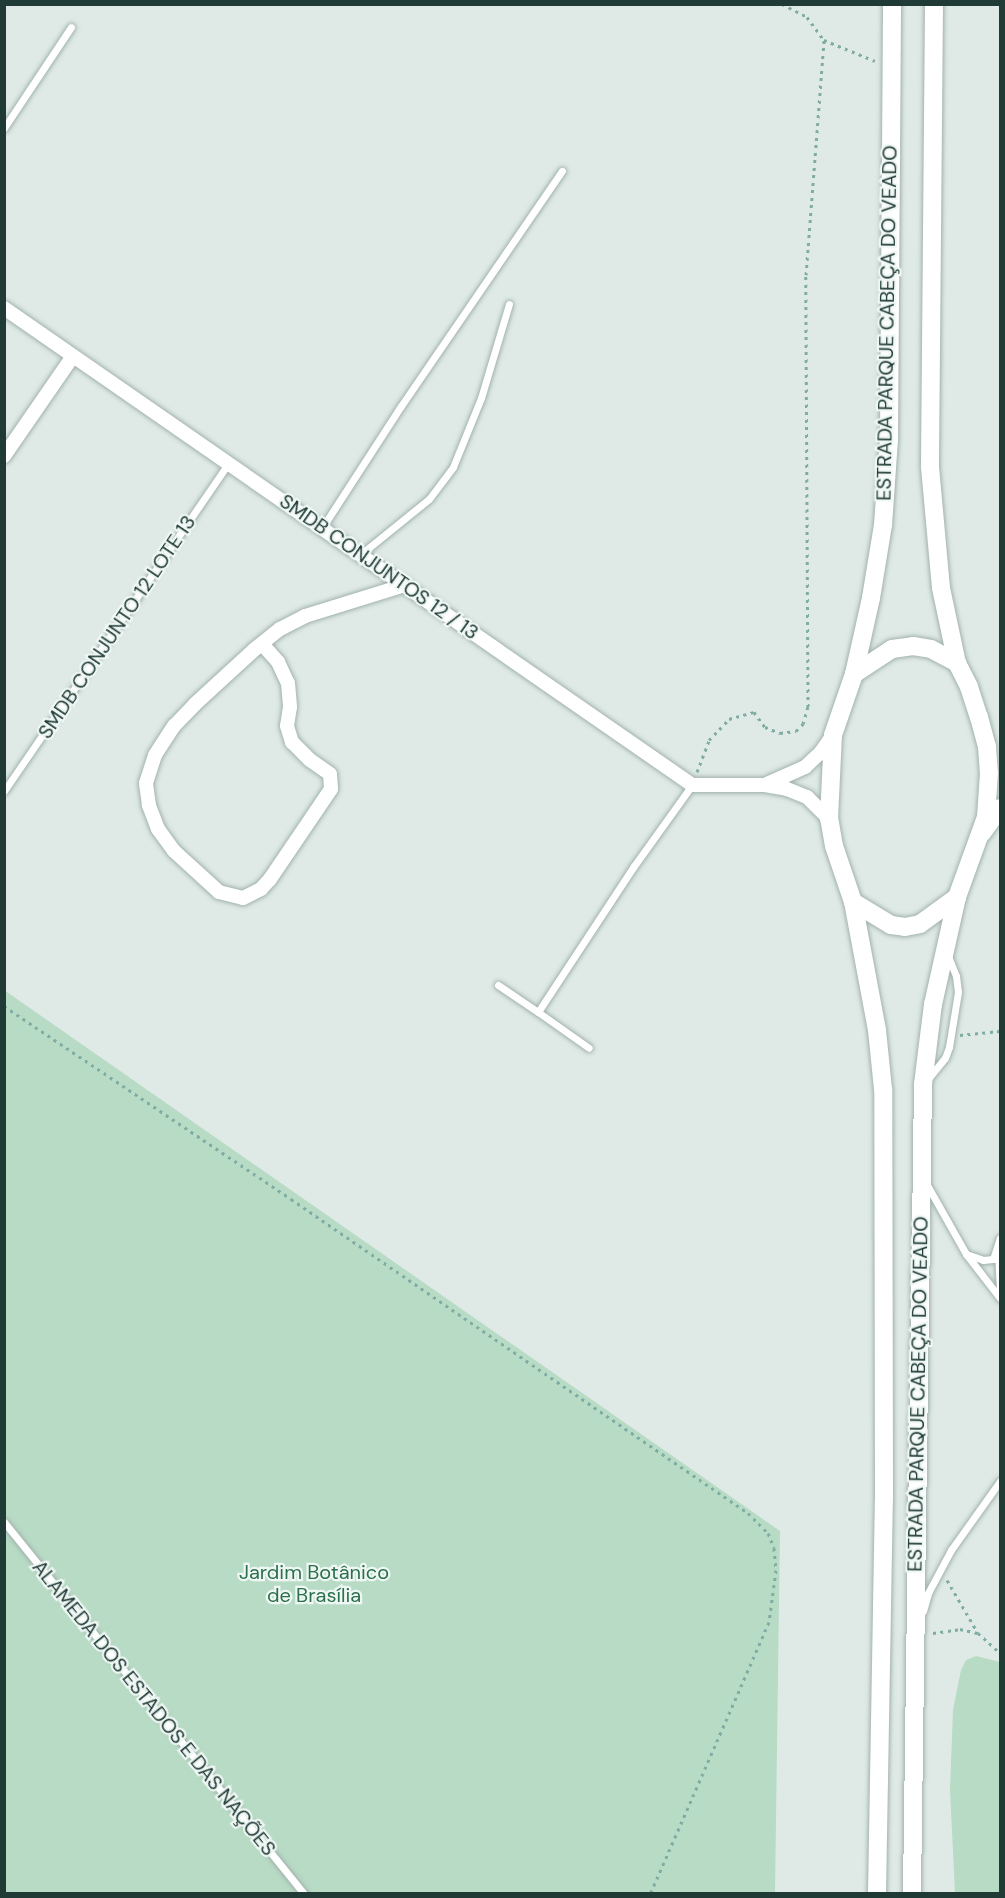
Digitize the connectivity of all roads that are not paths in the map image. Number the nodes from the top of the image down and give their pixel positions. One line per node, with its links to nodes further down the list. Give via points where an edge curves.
1 (892, 4): 16 (main road, ESTRADA PARQUE CABEÇA DO VEADO, via 889,440 883,525)
2 (934, 4): 15 (main road, via 930,466 940,576)
3 (71, 27): 4 (lane)
4 (4, 128)
5 (562, 171): 11 (lane)
6 (509, 304): 12 (lane, via 481,398 453,467 429,499)
7 (4, 308): 8 (street, SMDB CONJUNTOS 12 / 13)
8 (73, 356): 9 (street); 10 (street, SMDB CONJUNTOS 12 / 13)
9 (4, 456)
10 (229, 463): 11 (street, SMDB CONJUNTOS 12 / 13); 22 (lane, SMDB CONJUNTO 12 LOTE 13)
11 (322, 528): 12 (street, SMDB CONJUNTOS 12 / 13)
12 (360, 554): 13 (street, SMDB CONJUNTOS 12 / 13)
13 (405, 585): 14 (street, via 305,616); 20 (street, SMDB CONJUNTOS 12 / 13)
14 (262, 644): 14 (street, via 174,726 155,755 146,783 158,829 174,851 219,892 243,898 270,879 331,789 330,774 292,742 287,726 288,682 278,662)
15 (957, 663): 16 (main road, via 931,649 912,646 892,649); 18 (main road, via 969,687)
16 (854, 674): 17 (main road, ESTRADA PARQUE CABEÇA DO VEADO)
17 (833, 735): 21 (street, via 805,768); 24 (main road, ESTRADA PARQUE CABEÇA DO VEADO)
18 (987, 746): 19 (main road); 25 (main road, via 989,798)
19 (1000, 767)
20 (692, 785): 21 (street); 29 (lane)
21 (765, 785): 24 (street, via 807,797)
22 (4, 791)
23 (1000, 808): 25 (main road)
24 (829, 819): 27 (main road, ESTRADA PARQUE CABEÇA DO VEADO)
25 (981, 835): 26 (main road, ESTRADA PARQUE CABEÇA DO VEADO)
26 (957, 897): 27 (main road, via 927,920 906,927 891,925); 31 (main road, ESTRADA PARQUE CABEÇA DO VEADO, via 933,1004 923,1084)
27 (853, 902): 41 (main road, ESTRADA PARQUE CABEÇA DO VEADO, via 877,1030 883,1099 884,1499)
28 (498, 985): 29 (lane)
29 (538, 1012): 30 (lane)
30 (589, 1048)
31 (920, 1174): 34 (lane); 39 (main road, ESTRADA PARQUE CABEÇA DO VEADO)
32 (1000, 1238): 33 (lane)
33 (998, 1246): 34 (lane, via 996,1256 988,1260); 35 (lane)
34 (966, 1254): 36 (lane)
35 (1000, 1289)
36 (1000, 1298)
37 (1000, 1481): 39 (lane, via 951,1550 928,1593)
38 (4, 1522): 40 (lane, ALAMEDA DOS ESTADOS E DAS NAÇÕES)
39 (915, 1639): 42 (main road, ESTRADA PARQUE CABEÇA DO VEADO)
40 (304, 1893)
41 (877, 1893)
42 (912, 1893)

